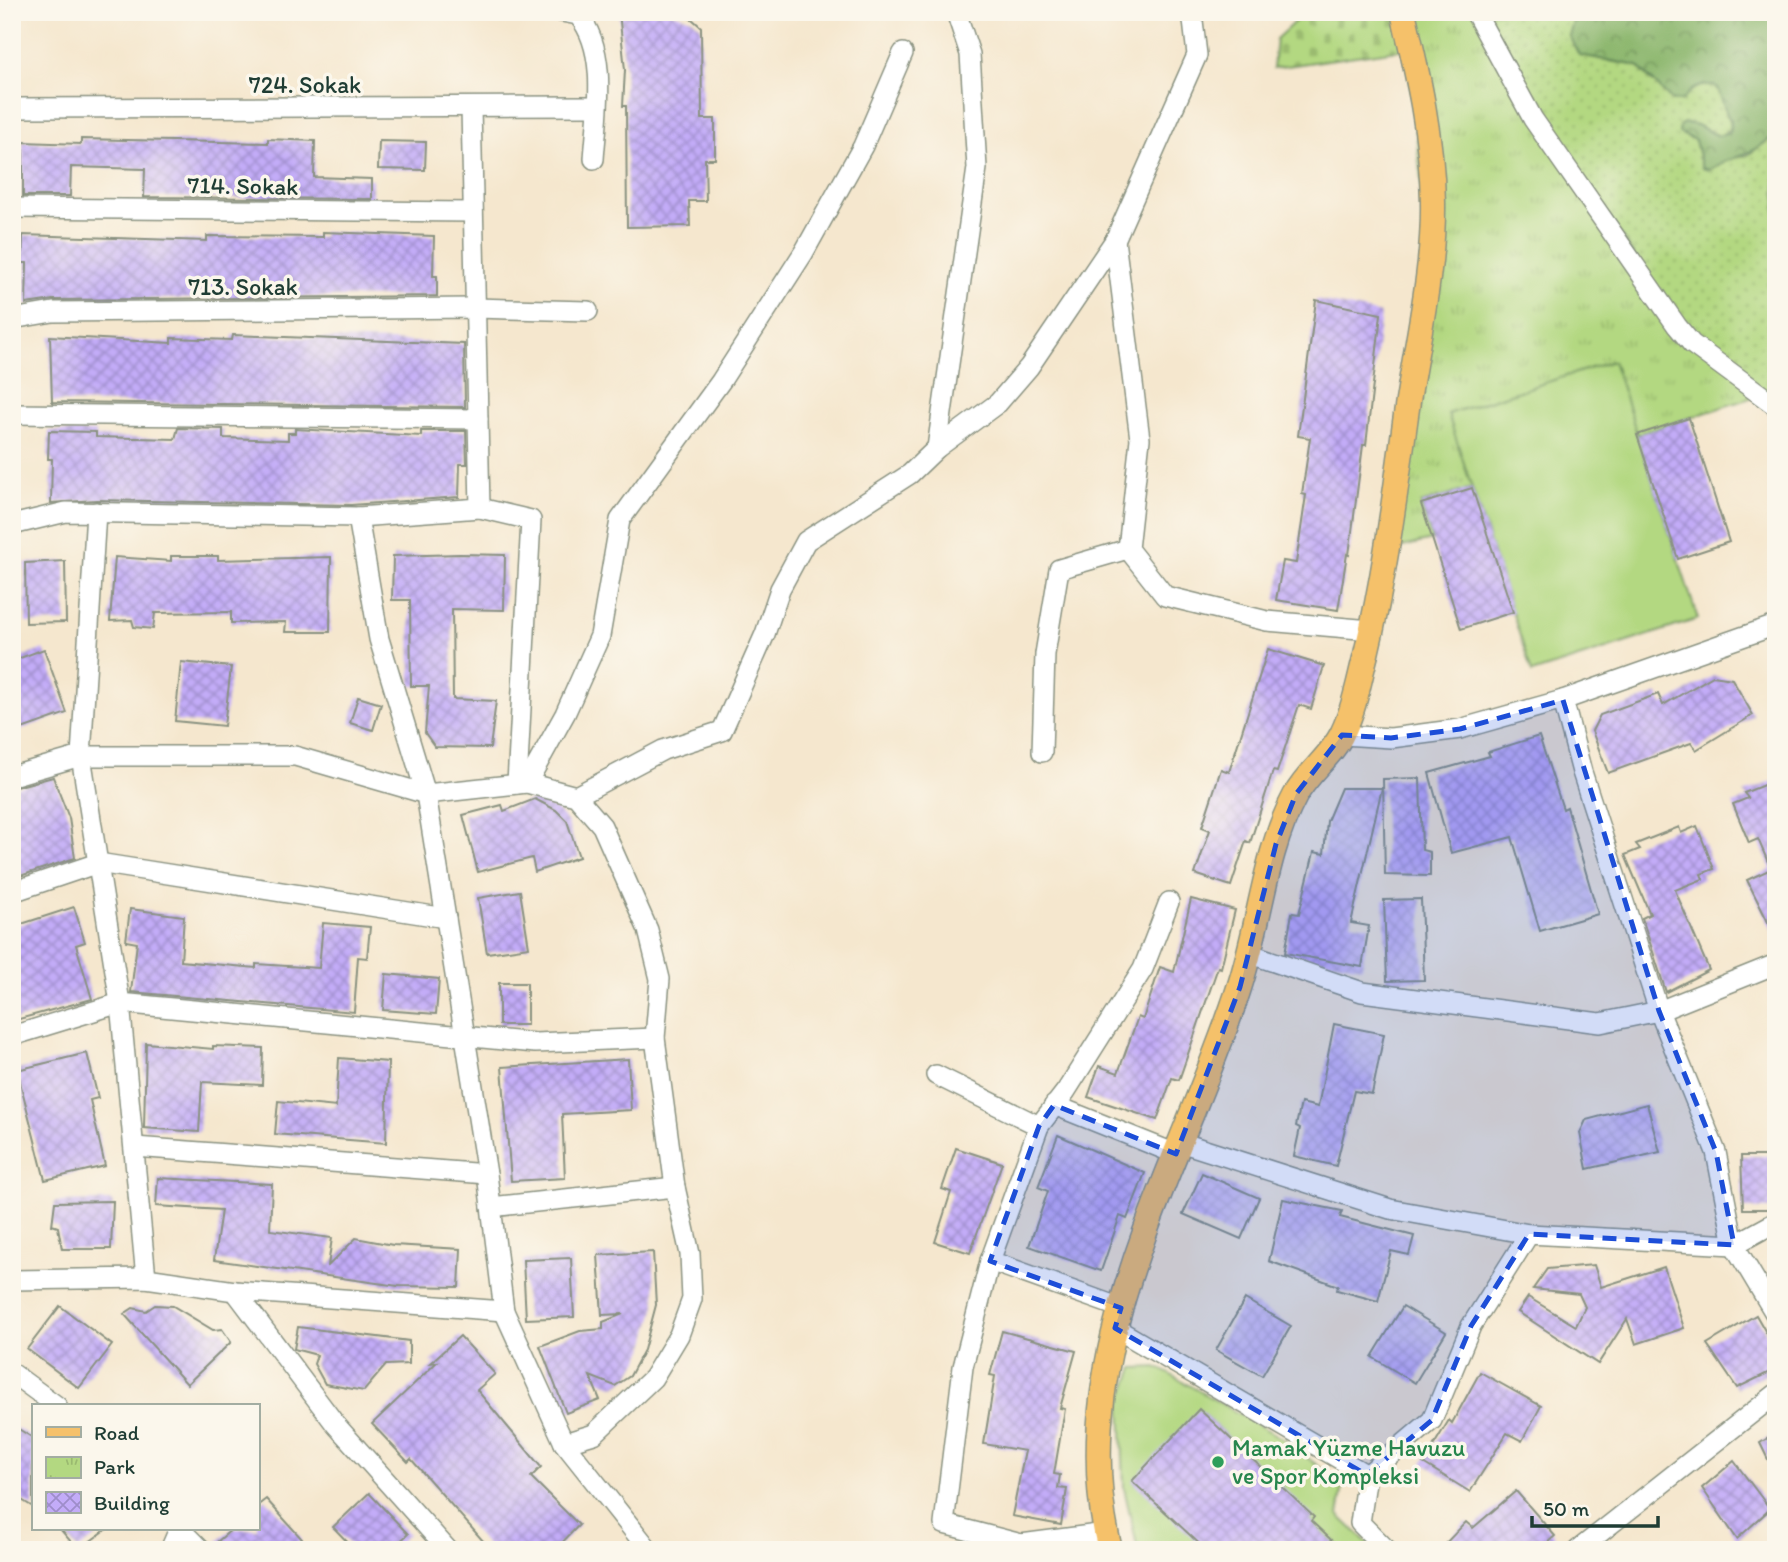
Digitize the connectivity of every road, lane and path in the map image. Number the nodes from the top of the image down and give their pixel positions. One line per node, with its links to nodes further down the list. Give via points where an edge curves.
1 (562, 12): 7 (street, via 578,15 588,27 598,78)
2 (956, 12): 20 (street, via 970,54 977,168)
3 (1192, 12): 13 (street, via 1197,55)
4 (1402, 12): 27 (main road, via 1430,144 1433,204 1387,551)
5 (1475, 12): 17 (street, via 1540,129 1677,326 1702,352)
6 (903, 53): 33 (street, via 863,146 804,252 721,381 620,520 600,636 565,714)
7 (597, 106): 9 (street, 724. Sokak); 10 (street)
8 (12, 108): 9 (street, 724. Sokak)
9 (471, 108): 12 (street)
10 (594, 159)
11 (12, 208): 12 (street, 714. Sokak)
12 (473, 212): 14 (street)
13 (1115, 240): 20 (street, via 1029,367 999,403); 25 (street, via 1140,439)
14 (475, 308): 15 (street, 713. Sokak); 16 (street, 713. Sokak, via 53,312); 19 (street)
15 (588, 312)
16 (12, 319)
17 (1776, 406)
18 (12, 414): 19 (street)
19 (478, 419): 21 (street)
20 (937, 448): 35 (street, via 910,474 806,541 780,589 722,731 663,750)
21 (480, 508): 23 (street); 33 (street, via 531,520)
22 (96, 512): 23 (street); 24 (street, via 66,512); 31 (street)
23 (358, 517): 34 (street, via 379,639)
24 (12, 525)
25 (1128, 549): 27 (street, via 1165,596 1267,621); 30 (street, via 1059,569 1045,654)
26 (1775, 627): 28 (street)
27 (1371, 630): 29 (main road)
28 (1563, 700): 29 (street, via 1460,729 1391,738); 43 (street)
29 (1342, 735): 40 (main road, via 1296,794 1276,844)
30 (1042, 752)
31 (81, 756): 32 (street); 34 (street, via 295,756); 36 (street)
32 (12, 776)
33 (522, 784): 34 (street); 35 (street)
34 (426, 794): 39 (street)
35 (576, 796): 46 (street, via 602,826 648,930 660,979)
36 (98, 863): 37 (street); 39 (street); 42 (street)
37 (12, 892)
38 (1169, 902): 48 (street, via 1143,969)
39 (446, 918): 44 (street)
40 (1248, 953): 43 (street, via 1362,992 1600,1023); 51 (main road, via 1240,987)
41 (1776, 964): 43 (street)
42 (120, 1003): 44 (street); 45 (street); 50 (street)
43 (1659, 1011): 57 (street, via 1716,1152)
44 (464, 1035): 46 (street, via 535,1043); 52 (street)
45 (12, 1036)
46 (655, 1038): 53 (street)
47 (936, 1075): 49 (street)
48 (1054, 1105): 49 (street); 51 (street)
49 (1039, 1126): 58 (street)
50 (135, 1147): 52 (street); 59 (street)
51 (1178, 1148): 56 (street, via 1390,1209); 64 (main road)
52 (487, 1174): 54 (street)
53 (676, 1187): 54 (street); 68 (street, via 690,1254 692,1299 679,1335 653,1378 594,1434)
54 (491, 1207): 62 (street)
55 (1776, 1222): 57 (street)
56 (1529, 1234): 57 (street); 69 (street, via 1471,1326 1432,1420)
57 (1734, 1245): 63 (street)
58 (990, 1261): 64 (street); 74 (street, via 963,1367 944,1524)
59 (145, 1278): 60 (street); 61 (street)
60 (12, 1280)
61 (235, 1291): 62 (street); 73 (street, via 336,1424)
62 (503, 1311): 68 (street)
63 (1776, 1315)
64 (1118, 1318): 69 (street); 72 (main road, via 1101,1405 1099,1468)
65 (12, 1373): 67 (street)
66 (1776, 1394): 79 (street)
67 (54, 1404)
68 (564, 1443): 77 (street)
69 (1367, 1475): 78 (street, via 1360,1523)
70 (180, 1530): 75 (street)
71 (181, 1530): 76 (street)
72 (1108, 1542): 74 (street)
73 (440, 1547)
74 (1022, 1547)
75 (170, 1550)
76 (201, 1550)
77 (649, 1550)
78 (1387, 1550)
79 (1578, 1550)

